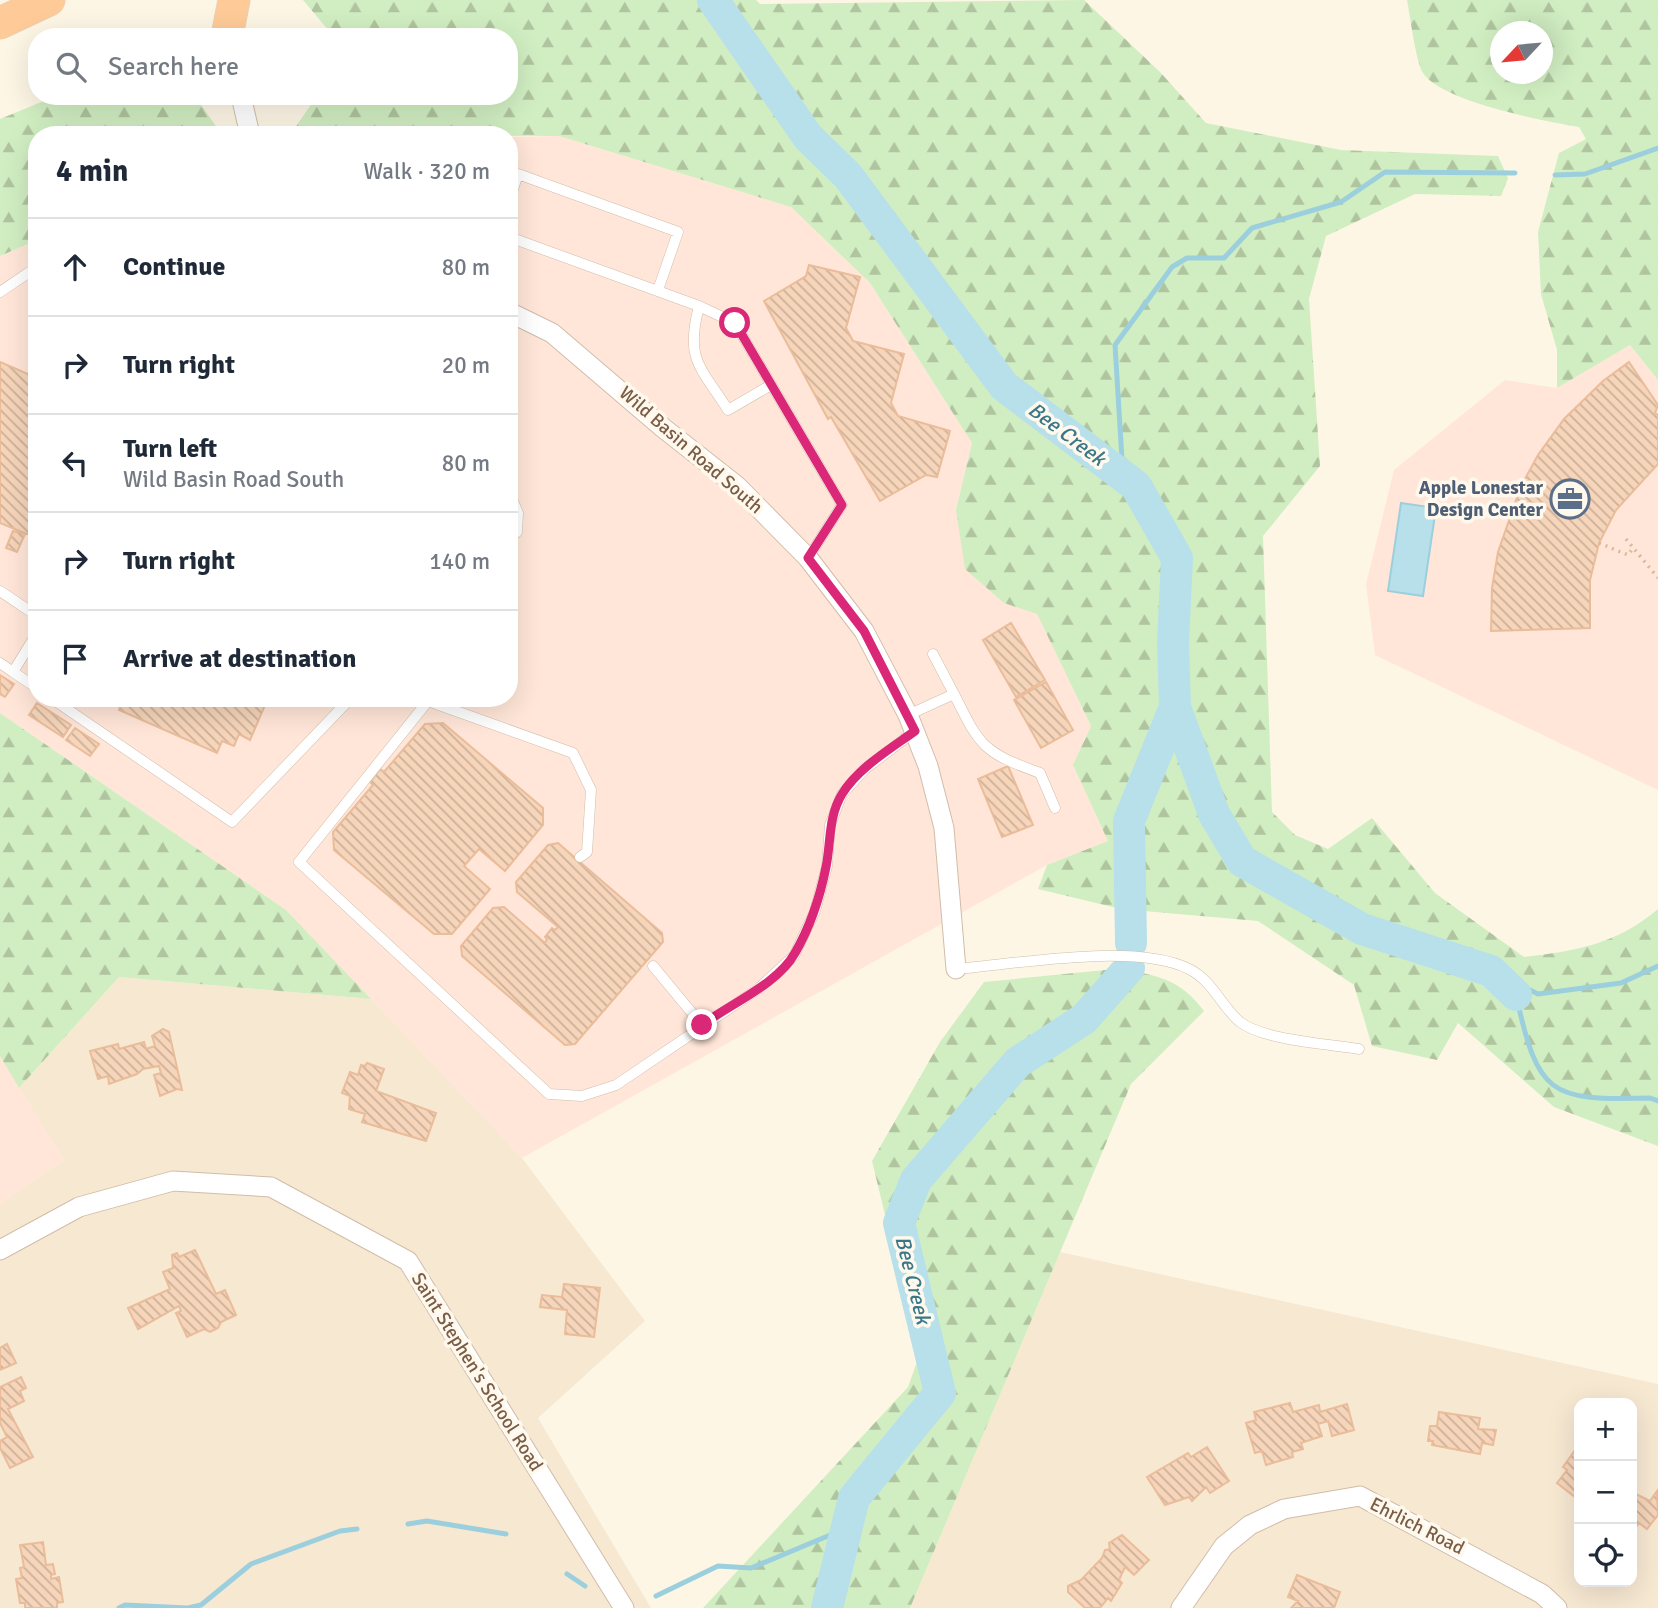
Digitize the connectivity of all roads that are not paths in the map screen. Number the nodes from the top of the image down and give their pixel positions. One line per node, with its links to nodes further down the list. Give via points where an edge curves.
1 (49, 0): 4 (highway)
2 (219, 0): 5 (street)
3 (234, 0): 6 (highway)
4 (0, 23)
5 (225, 28)
6 (229, 28)
7 (243, 105): 8 (street)
8 (248, 126)
9 (518, 173): 12 (lane, via 678,232)
10 (518, 240): 12 (lane)
11 (28, 273): 13 (lane)
12 (658, 290): 14 (lane)
13 (0, 292)
14 (699, 306): 16 (lane, via 735,323); 16 (lane, via 691,342 695,358 728,410)
15 (518, 316): 17 (street, Wild Basin Road South, via 552,333 737,486)
16 (771, 385): 17 (lane, via 842,505)
17 (808, 558): 30 (street, Wild Basin Road South, via 864,631)
18 (0, 591): 19 (lane)
19 (28, 610)
20 (28, 648): 23 (lane)
21 (933, 654): 25 (lane)
22 (0, 663): 23 (lane)
23 (13, 672): 24 (lane)
24 (28, 682)
25 (954, 694): 30 (lane); 31 (lane, via 986,749 1004,761 1040,773)
26 (64, 707): 27 (lane, via 232,822)
27 (342, 707)
28 (423, 707): 35 (lane, via 299,862 550,1094 582,1096 615,1085)
29 (445, 707): 32 (lane, via 573,753 591,790 587,852)
30 (912, 723): 34 (street, Wild Basin Road South, via 944,828); 35 (lane, via 842,794 830,825 827,866 815,911 794,956 758,989)
31 (1055, 808)
32 (580, 857)
33 (653, 966): 35 (lane)
34 (956, 969): 36 (lane, via 1115,956 1168,962 1205,981 1246,1026)
35 (702, 1025)
36 (1359, 1049)
37 (0, 1250): 38 (street, Saint Stephen's School Road, via 79,1207 173,1181 271,1187 408,1261)
38 (624, 1608)
39 (1181, 1608): 40 (street, Ehrlich Road, via 1224,1546 1250,1525 1284,1509 1360,1496 1542,1594)
40 (1557, 1608)

